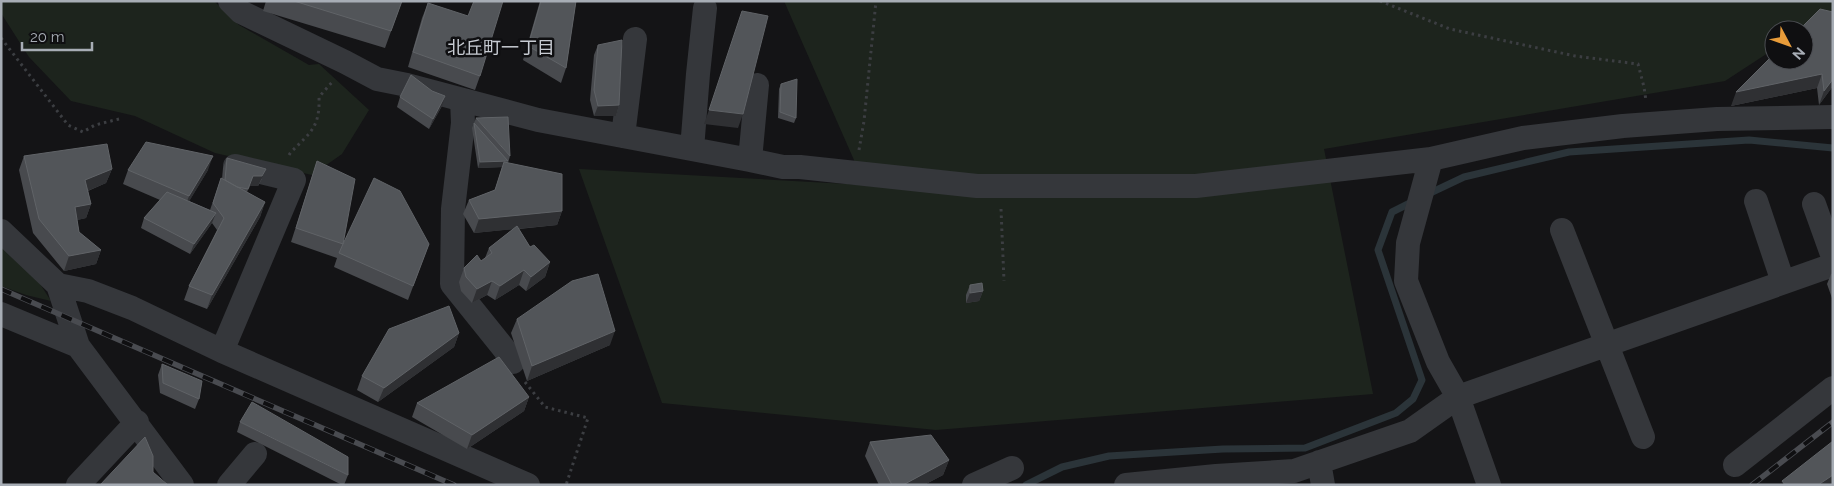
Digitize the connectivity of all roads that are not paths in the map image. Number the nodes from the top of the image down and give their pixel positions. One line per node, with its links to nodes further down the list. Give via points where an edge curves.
1 (230, 1): 5 (street, via 241,12 377,79)
2 (706, 8): 8 (street)
3 (635, 40): 7 (street)
4 (757, 85): 10 (street)
5 (462, 100): 7 (street, via 538,120); 24 (street, via 463,123 453,209 452,284)
6 (1833, 118): 9 (street, via 1717,119 1649,124 1523,138)
7 (623, 136): 8 (street)
8 (692, 149): 10 (street)
9 (1431, 159): 10 (street, via 1196,186 977,186 784,168); 26 (street, via 1408,243 1406,282 1438,362)
10 (750, 160)
11 (236, 166): 23 (street, via 294,180)
12 (1756, 201): 18 (street)
13 (1814, 204): 16 (street)
14 (1, 230): 19 (street)
15 (1562, 230): 21 (street)
16 (1833, 257)
17 (1833, 265): 18 (street)
18 (1783, 282): 21 (street)
19 (58, 285): 22 (street); 23 (street, via 88,290)
20 (1, 314): 22 (street)
21 (1607, 345): 26 (street); 28 (street)
22 (78, 346): 27 (street)
23 (222, 351): 37 (street)
24 (509, 356)
25 (1833, 388): 30 (street)
26 (1458, 397): 32 (street, via 1410,431); 39 (street)
27 (137, 422): 34 (street); 35 (street)
28 (1643, 438)
29 (255, 454): 36 (street)
30 (1734, 465)
31 (1012, 468): 38 (street)
32 (1321, 474): 33 (street, via 1294,471)
33 (1138, 484)
34 (78, 485)
35 (182, 485)
36 (229, 485)
37 (528, 485)
38 (974, 485)
39 (1489, 485)

